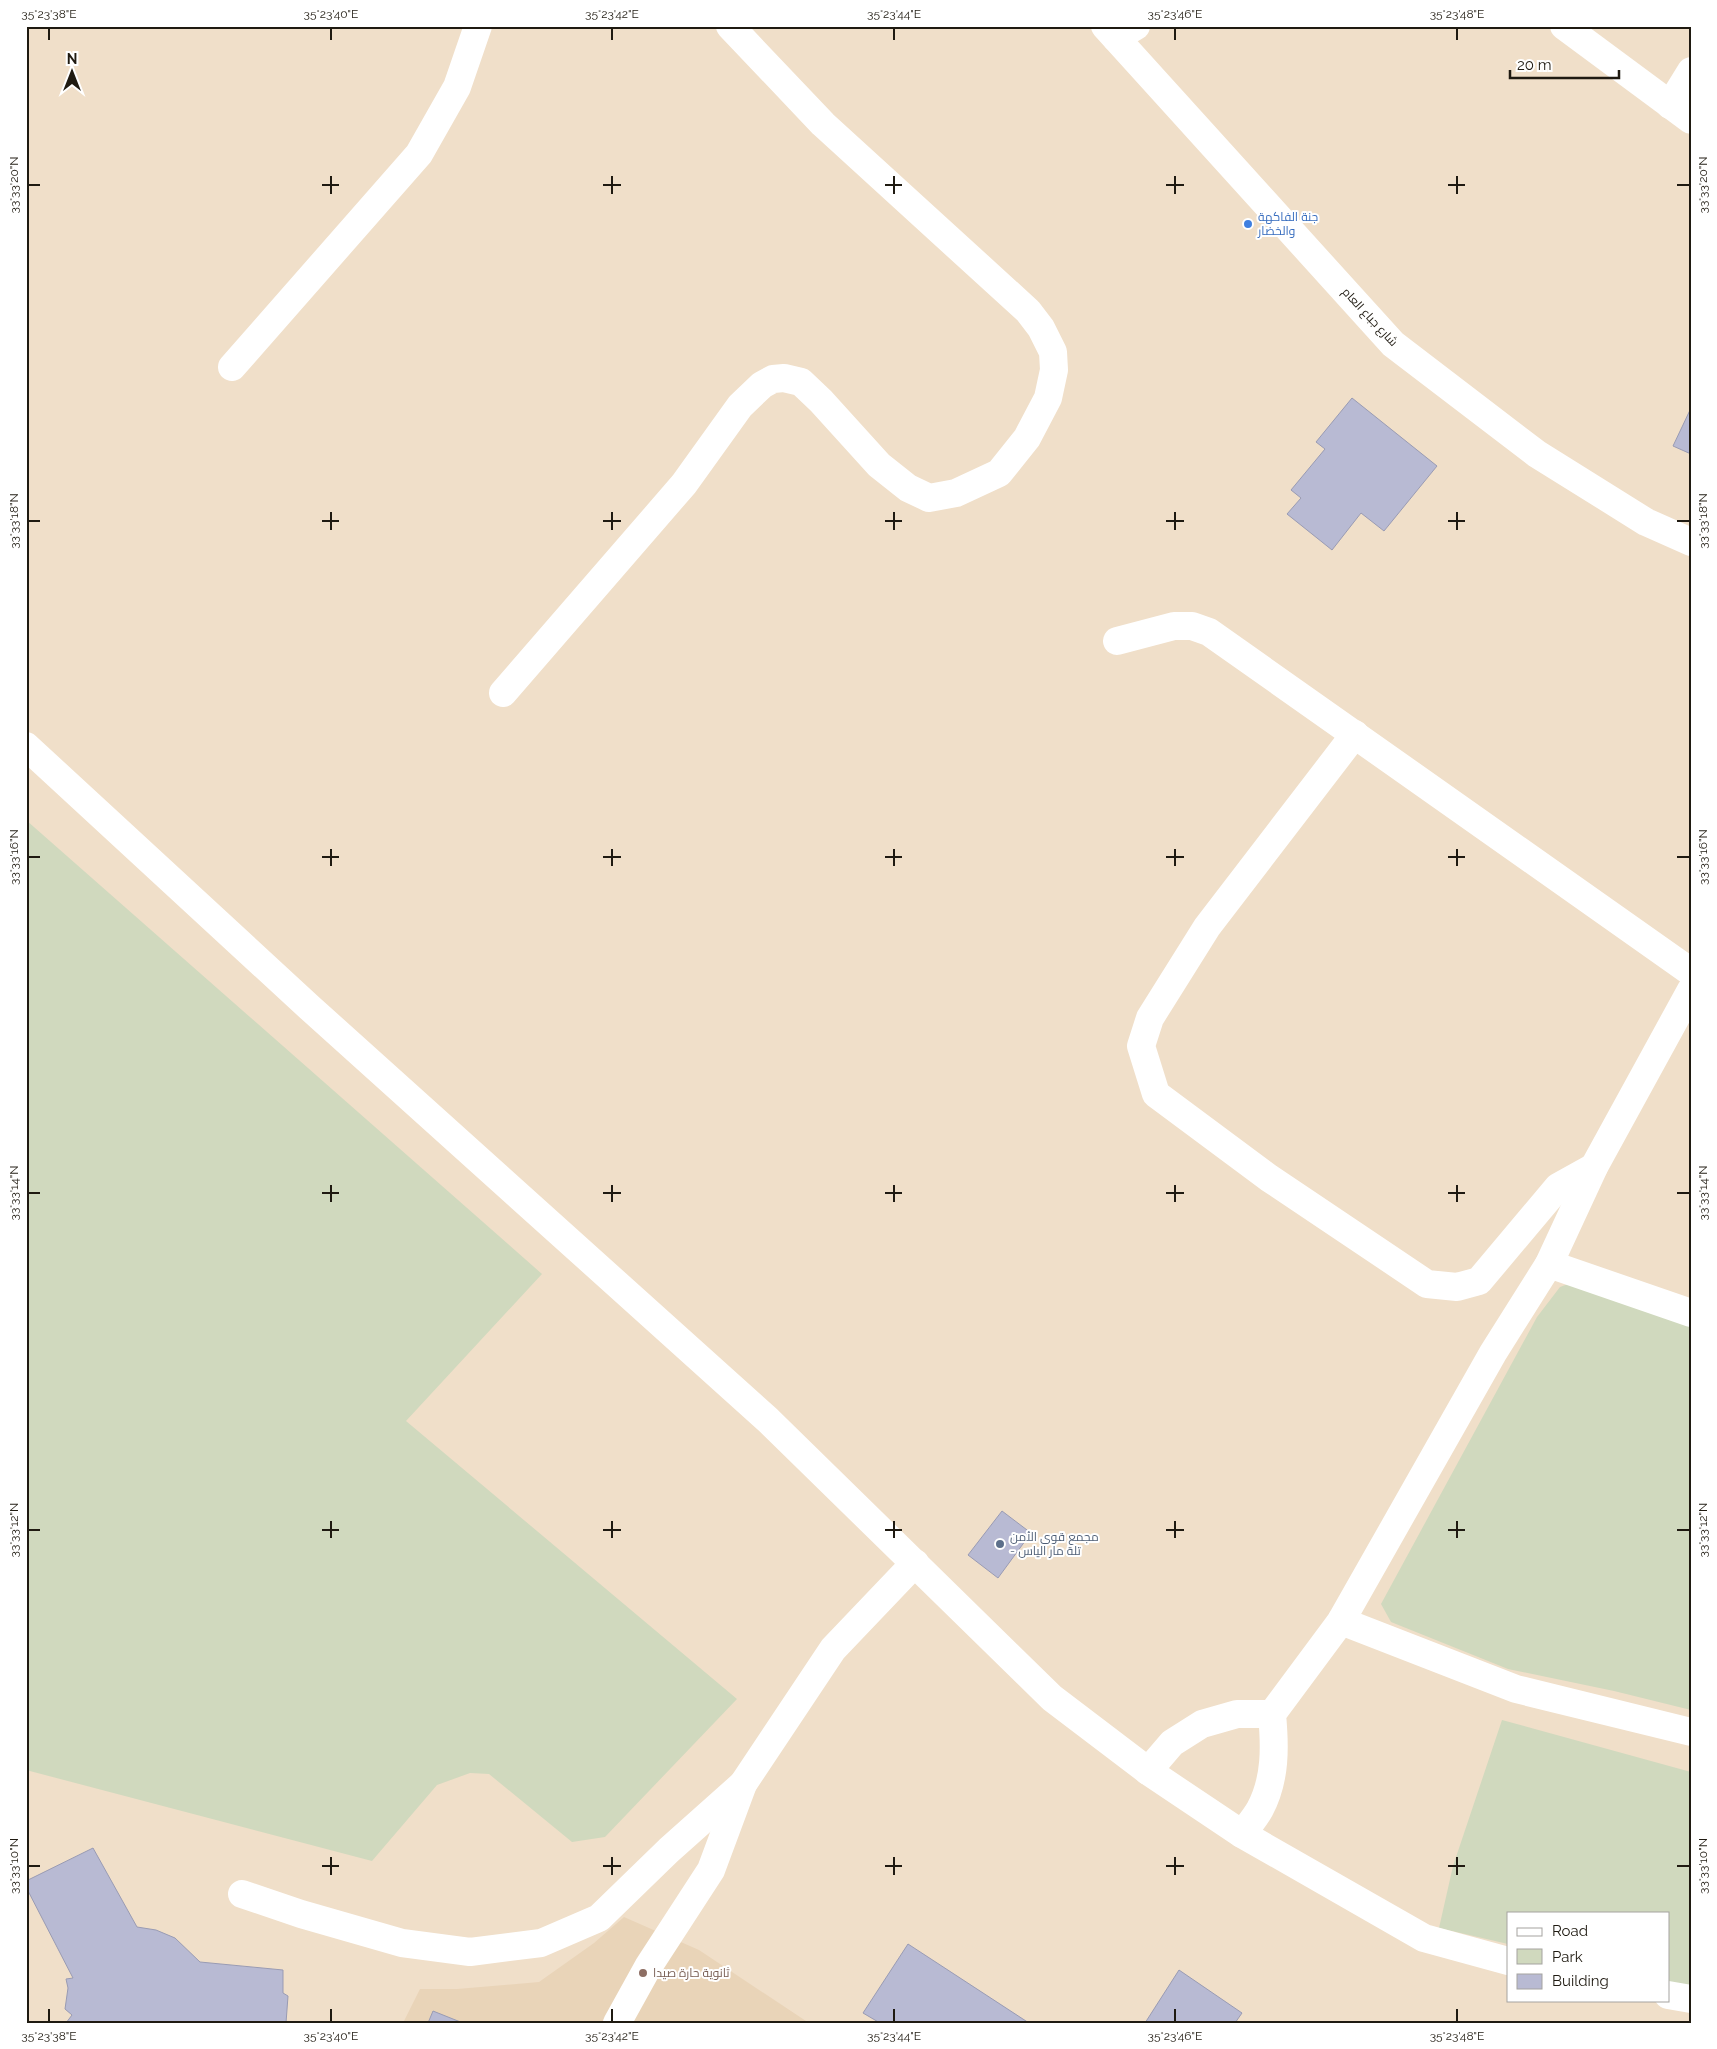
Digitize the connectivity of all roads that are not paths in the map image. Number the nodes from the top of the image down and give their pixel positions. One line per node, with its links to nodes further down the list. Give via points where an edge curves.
1 (730, 26): 10 (street, via 823,124 1028,311 1053,352 1054,370 1048,398 1027,438 999,473 956,493 929,498 908,488 879,465 801,382 773,379 740,406 684,484)
2 (1564, 26): 6 (street)
3 (473, 29): 7 (street, via 457,87 419,154)
4 (1119, 30): 8 (street, شارع جباع العام, via 1393,344 1537,454 1646,522)
5 (1691, 71): 6 (street)
6 (1680, 113)
7 (232, 367)
8 (1691, 542)
9 (1117, 641): 11 (street, via 1174,626 1192,626 1210,632)
10 (503, 693)
11 (1355, 734): 13 (street); 15 (street, via 1208,927 1150,1018 1141,1046 1156,1094 1269,1178 1427,1284 1457,1287 1479,1281 1558,1187)
12 (26, 746): 18 (street, via 309,1007 768,1420)
13 (1691, 972)
14 (1691, 990): 15 (street)
15 (1594, 1167): 16 (street)
16 (1549, 1264): 17 (street); 19 (street, via 1493,1353)
17 (1691, 1313)
18 (915, 1563): 22 (street, via 1052,1698); 23 (street, via 833,1649)
19 (1341, 1621): 20 (street); 21 (street, via 1516,1689)
20 (1272, 1714): 22 (street, via 1237,1714 1202,1724 1172,1744); 24 (street, via 1275,1746 1271,1778 1260,1808)
21 (1691, 1732)
22 (1148, 1771): 24 (street)
23 (743, 1784): 25 (street, via 600,1918 541,1943 470,1952 402,1942); 29 (street, via 712,1870 648,1967)
24 (1242, 1834): 26 (street, via 1424,1938)
25 (242, 1894)
26 (1507, 1961)
27 (1670, 1995): 28 (street)
28 (1691, 1999)
29 (617, 2023)

